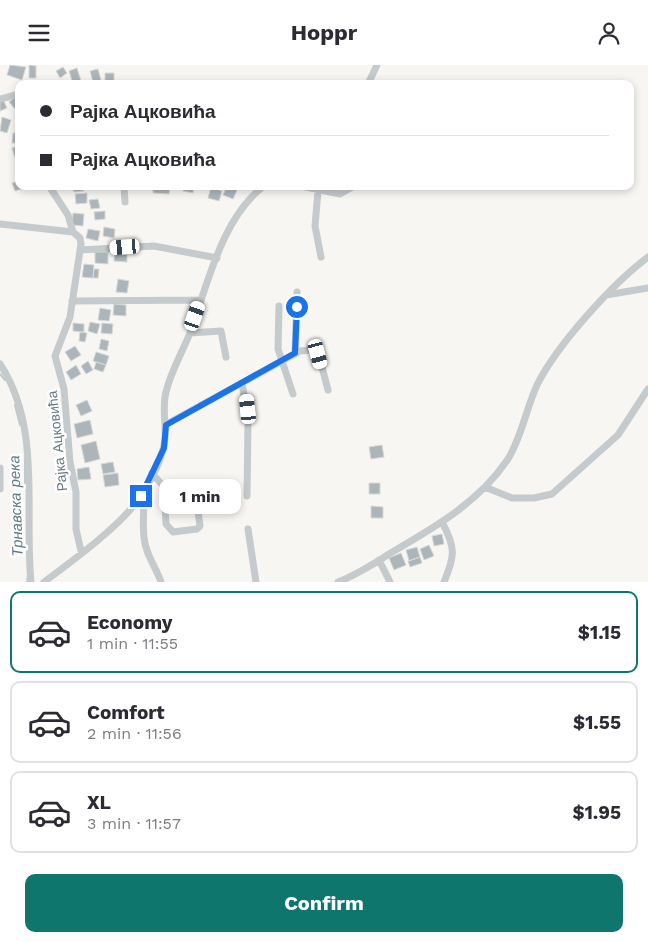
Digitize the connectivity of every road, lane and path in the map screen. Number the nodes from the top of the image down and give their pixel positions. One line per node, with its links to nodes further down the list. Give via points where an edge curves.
1 (377, 65): 2 (street)
2 (370, 80)
3 (15, 95): 4 (street)
4 (0, 99)
5 (51, 190): 13 (street, via 68,215)
6 (124, 190): 11 (street)
7 (258, 190): 17 (street, via 240,209)
8 (315, 190): 10 (street)
9 (347, 190): 10 (street, via 340,194)
10 (318, 191): 15 (street, via 315,226)
11 (125, 202)
12 (0, 224): 13 (street)
13 (73, 232): 14 (street, via 80,238)
14 (80, 250): 17 (street, via 154,246); 22 (street, Рајка Ацковића)
15 (321, 257)
16 (648, 257): 20 (street)
17 (217, 258): 21 (street)
18 (648, 287): 20 (street)
19 (297, 292): 25 (street)
20 (606, 295): 36 (street, via 551,361 537,386 515,446)
21 (201, 300): 22 (street); 24 (street)
22 (72, 301): 43 (street, Рајка Ацковића, via 68,325 55,356 64,389 76,492 76,529)
23 (279, 306): 27 (street, via 278,349)
24 (190, 333): 26 (street, via 221,331); 33 (street, via 165,394)
25 (295, 353): 27 (street); 31 (street, via 307,350 318,353)
26 (226, 357)
27 (281, 360): 29 (street); 32 (street)
28 (0, 364): 45 (street, via 11,385 27,440)
29 (242, 383): 33 (street); 40 (street, via 248,421)
30 (648, 389): 36 (street, via 618,435 552,494 512,498)
31 (328, 390)
32 (293, 394)
33 (166, 425): 35 (street, via 164,448)
34 (0, 468): 37 (street)
35 (152, 473): 38 (street, via 164,487 166,524 173,532 200,526 197,505); 39 (street)
36 (485, 487): 41 (street)
37 (0, 489)
38 (204, 490)
39 (142, 493): 43 (street, via 119,519); 47 (street, via 144,537)
40 (247, 497)
41 (442, 522): 44 (street); 51 (street, via 454,552)
42 (248, 529): 48 (street)
43 (81, 551): 46 (street)
44 (379, 560): 49 (street); 50 (street)
45 (31, 582)
46 (44, 582)
47 (161, 582)
48 (256, 582)
49 (338, 582)
50 (390, 582)
51 (444, 582)

